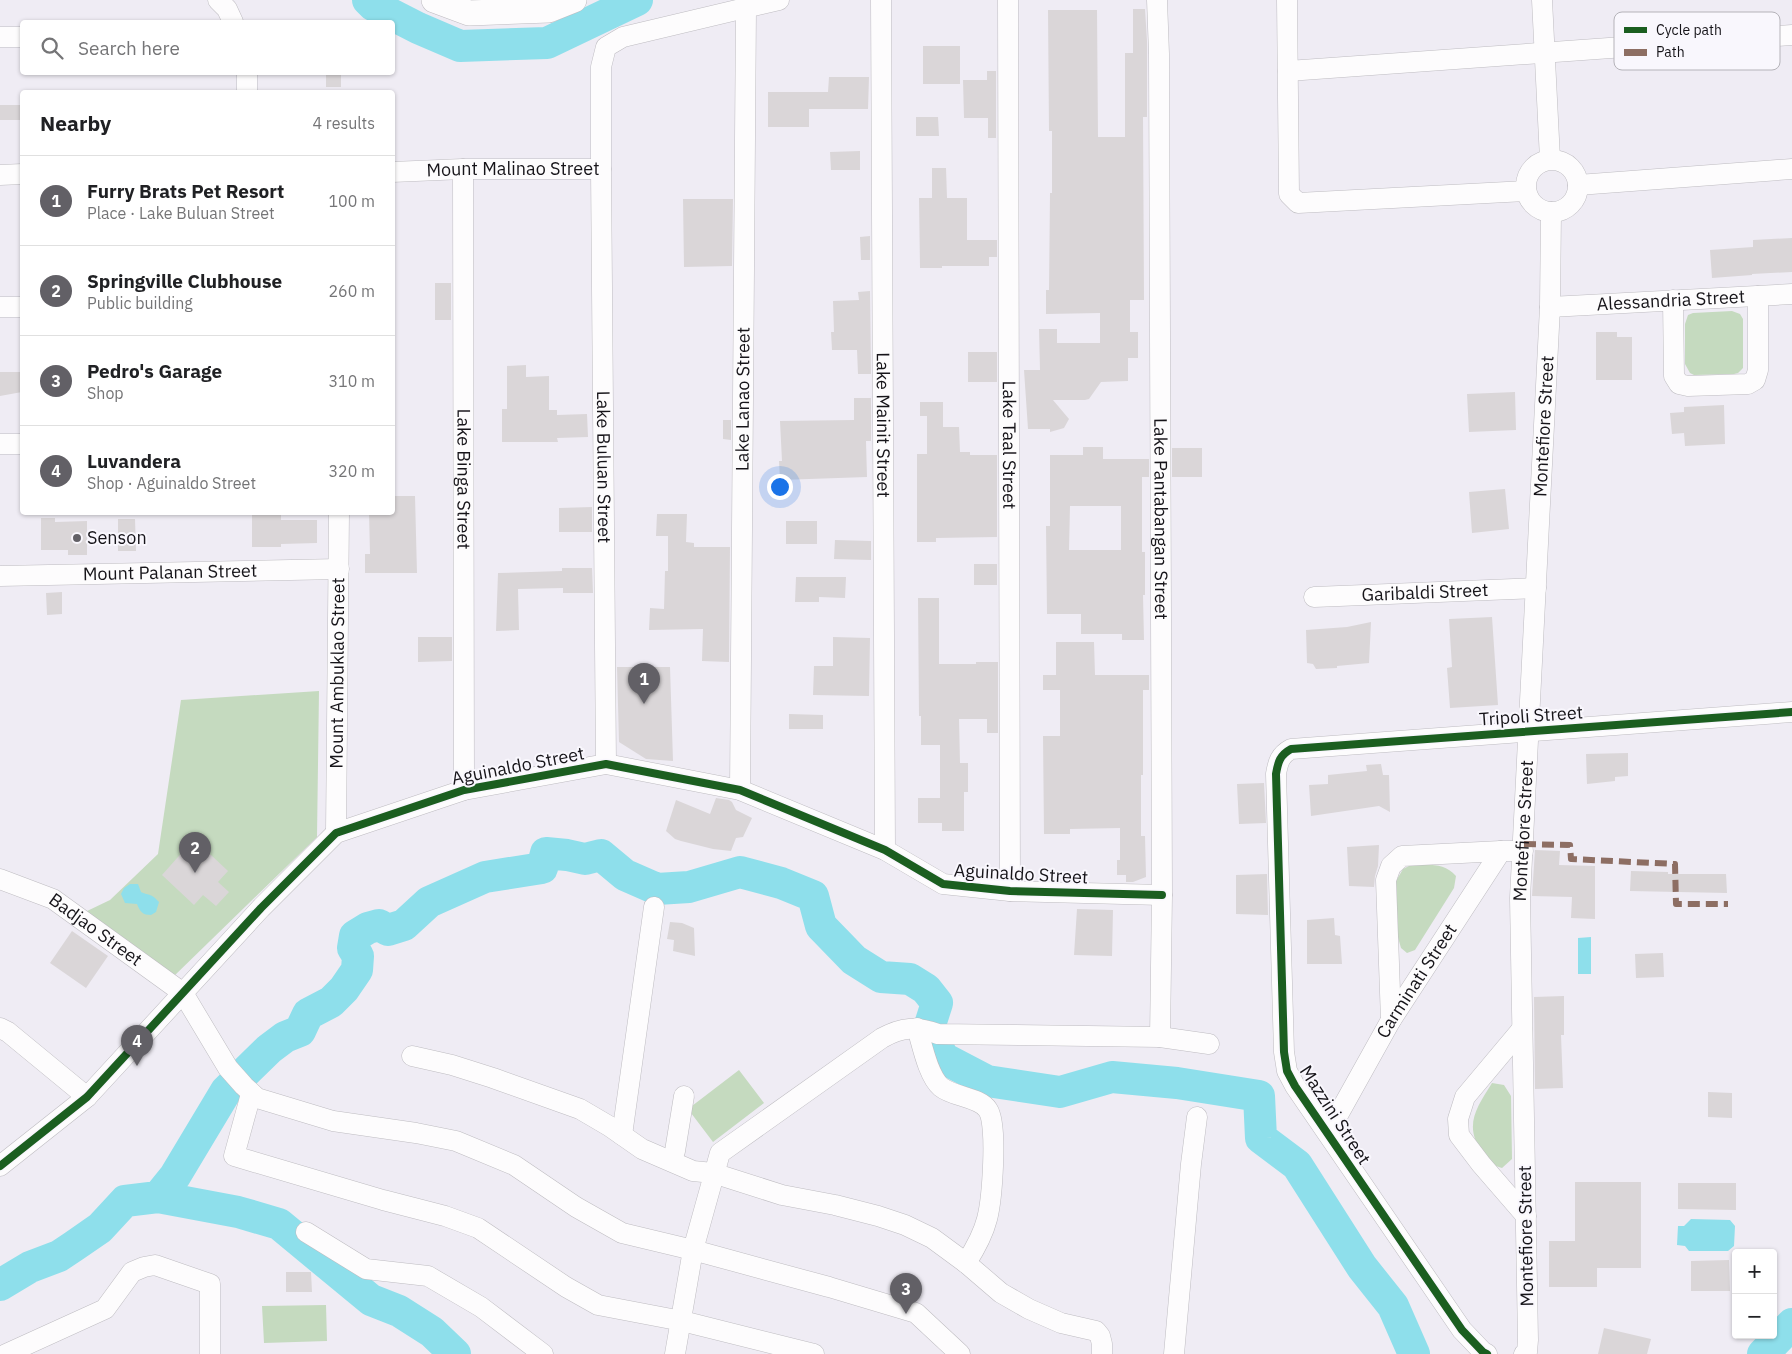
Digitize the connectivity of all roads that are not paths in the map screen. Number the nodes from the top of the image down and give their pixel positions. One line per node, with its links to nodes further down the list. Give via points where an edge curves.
1 (218, 0): 11 (street)
2 (434, 0): 3 (street, via 469,13 549,10)
3 (574, 0)
4 (779, 0): 10 (street, Mount Malinao Street)
5 (881, 0): 49 (street, Lake Mainit Street)
6 (1008, 0): 53 (street, Lake Taal Street)
7 (1157, 0): 54 (street, Lake Pantabangan Street, via 1160,54)
8 (1287, 0): 16 (street)
9 (1542, 0): 15 (street)
10 (746, 8): 21 (street, Mount Malinao Street, via 623,37 606,47 601,67); 47 (street, Lake Lanao Street)
11 (232, 20)
12 (0, 37): 13 (street)
13 (20, 37)
14 (1614, 48): 15 (street)
15 (1545, 53): 16 (street); 19 (street)
16 (1288, 71): 27 (street, via 1289,194 1298,203)
17 (247, 75): 18 (street)
18 (247, 90)
19 (1550, 160): 26 (street, via 1559,160 1573,170); 27 (street, via 1534,166 1526,182)
20 (463, 169): 21 (street, Mount Malinao Street); 23 (street, Mount Malinao Street); 46 (street, Lake Binga Street)
21 (601, 169): 45 (street, Lake Buluan Street)
22 (1792, 169): 26 (street)
23 (395, 172)
24 (20, 174): 25 (street)
25 (0, 175)
26 (1578, 186): 28 (street, via 1577,194 1567,207)
27 (1526, 191): 28 (street, via 1535,206)
28 (1551, 212): 34 (street, Montefiore Street)
29 (1792, 294): 30 (street, Alessandria Street)
30 (1758, 296): 31 (street, Alessandria Street); 31 (street, via 1758,370 1755,380 1748,384 1679,384 1674,376)
31 (1673, 300): 34 (street, Alessandria Street)
32 (0, 307): 33 (street)
33 (20, 307)
34 (1550, 307): 40 (street, Montefiore Street)
35 (0, 444): 36 (street)
36 (20, 444)
37 (338, 515): 38 (street, Mount Ambuklao Street)
38 (339, 569): 39 (street, Mount Palanan Street); 48 (street, Mount Ambuklao Street)
39 (0, 576)
40 (1536, 588): 41 (street, Garibaldi Street); 43 (street, Montefiore Street)
41 (1314, 598)
42 (1792, 712): 43 (street, Tripoli Street)
43 (1529, 732): 44 (street, Tripoli Street, via 1291,748); 51 (street, Montefiore Street)
44 (1278, 761): 68 (street, Mazzini Street, via 1284,1052 1287,1071 1295,1086)
45 (606, 764): 46 (street, Aguinaldo Street); 47 (street, Aguinaldo Street)
46 (464, 790): 48 (street, Aguinaldo Street)
47 (740, 790): 49 (street, Aguinaldo Street)
48 (336, 833): 56 (street, Aguinaldo Street)
49 (885, 850): 53 (street, Aguinaldo Street, via 942,884)
50 (1501, 851): 51 (street); 57 (street, Carminati Street); 57 (street, via 1402,856 1391,866 1386,880)
51 (1523, 851): 59 (street, Montefiore Street, via 1520,898)
52 (0, 879): 56 (street, Badjao Street, via 53,898)
53 (1010, 891): 54 (street, Aguinaldo Street)
54 (1162, 895): 61 (street, Lake Pantabangan Street)
55 (654, 908): 69 (street)
56 (183, 993): 64 (street, via 228,1068); 66 (street, Aguinaldo Street)
57 (1391, 1020): 68 (street, Carminati Street)
58 (0, 1028): 66 (street)
59 (1522, 1029): 73 (street, Montefiore Street); 73 (street, via 1465,1097 1458,1119 1460,1134 1481,1164)
60 (926, 1030): 61 (street); 72 (street, via 903,1030 882,1038 720,1153); 76 (street, via 932,1075 941,1087 984,1104 991,1116 991,1199 982,1233)
61 (1160, 1037): 62 (street)
62 (1209, 1044)
63 (412, 1056): 69 (street, via 452,1065 580,1109)
64 (248, 1090): 75 (street, via 257,1098 333,1121 456,1142 514,1165 576,1207 622,1233); 77 (street, via 234,1156 446,1216 478,1228 598,1305)
65 (684, 1096): 70 (street)
66 (88, 1097): 71 (street, Aguinaldo Street)
67 (1197, 1117): 85 (street)
68 (1328, 1133): 86 (street, Mazzini Street, via 1462,1330)
69 (622, 1135): 70 (street, via 642,1149)
70 (671, 1161): 72 (street, via 693,1171)
71 (0, 1166)
72 (713, 1173): 75 (street); 76 (street, via 782,1195 835,1205 905,1225 932,1238)
73 (1526, 1216): 87 (street, Montefiore Street, via 1528,1340)
74 (306, 1232): 80 (street, via 366,1269 428,1276 481,1307)
75 (693, 1250): 77 (street); 83 (street, via 916,1313)
76 (966, 1263): 84 (street, via 1001,1293 1029,1309 1060,1323 1096,1331 1100,1336)
77 (682, 1322): 81 (street); 82 (street)
78 (14, 1352): 79 (street, via 105,1309 132,1272 155,1265 210,1284)
79 (210, 1354)
80 (543, 1354)
81 (675, 1354)
82 (814, 1354)
83 (960, 1354)
84 (1102, 1354)
85 (1174, 1354)
86 (1487, 1354)
87 (1524, 1354)

